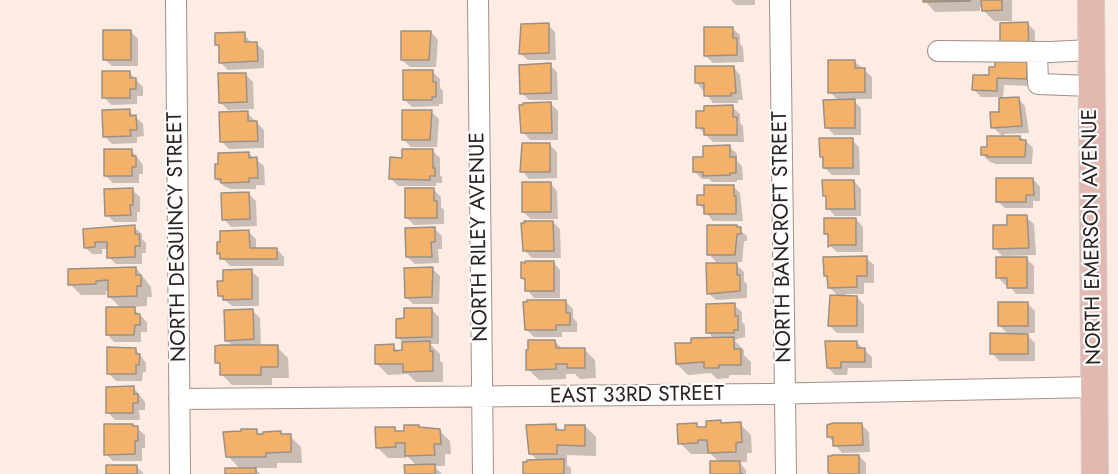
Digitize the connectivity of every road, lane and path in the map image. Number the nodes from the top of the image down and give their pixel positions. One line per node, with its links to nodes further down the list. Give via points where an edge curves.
1 (176, 0): 12 (street, NORTH DEQUINCY STREET)
2 (478, 0): 11 (street, NORTH RILEY AVENUE)
3 (780, 0): 10 (street, NORTH BANCROFT STREET)
4 (1091, 0): 5 (main road, NORTH EMERSON AVENUE)
5 (1091, 50): 7 (street); 8 (main road, NORTH EMERSON AVENUE)
6 (938, 51): 7 (street)
7 (1037, 52): 8 (street, via 1038,84)
8 (1091, 86): 9 (main road, NORTH EMERSON AVENUE)
9 (1095, 387): 10 (street, EAST 33RD STREET); 16 (main road, NORTH EMERSON AVENUE)
10 (785, 394): 11 (street, EAST 33RD STREET); 15 (street, NORTH BANCROFT STREET)
11 (482, 397): 12 (street, EAST 33RD STREET); 14 (street, NORTH RILEY AVENUE)
12 (179, 399): 13 (street, NORTH DEQUINCY STREET)
13 (180, 474)
14 (483, 474)
15 (786, 474)
16 (1095, 474)

